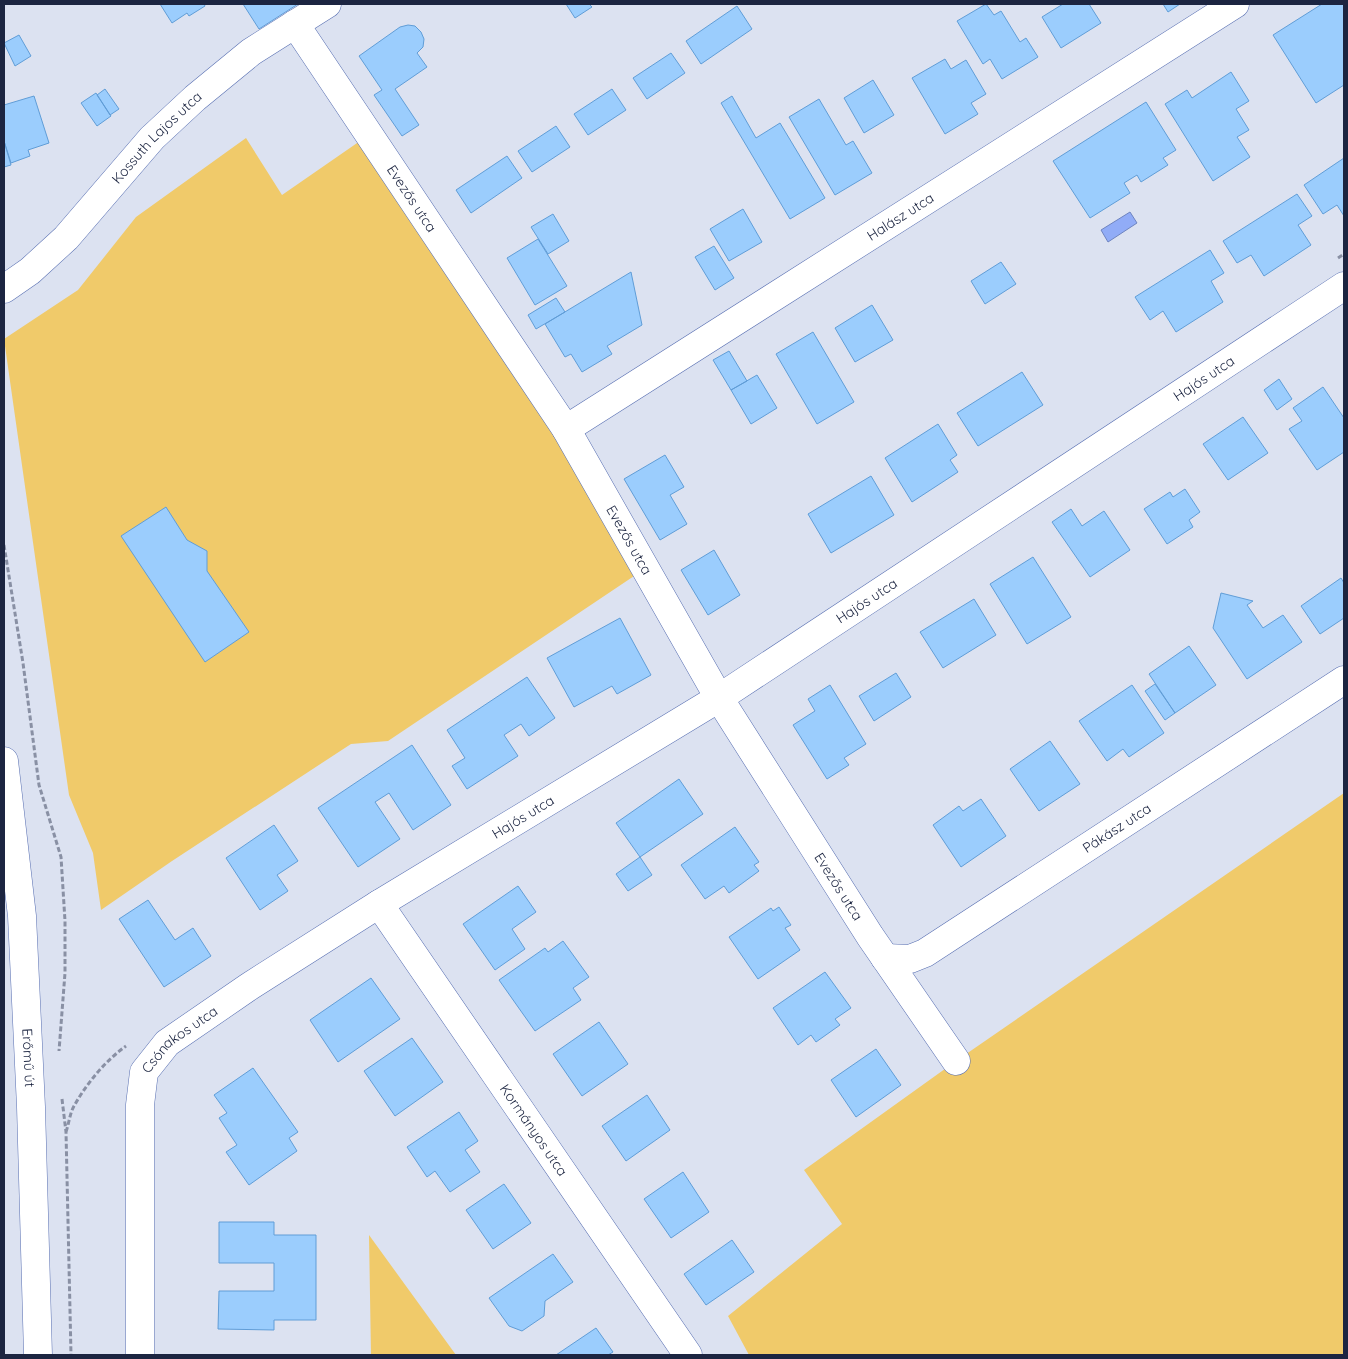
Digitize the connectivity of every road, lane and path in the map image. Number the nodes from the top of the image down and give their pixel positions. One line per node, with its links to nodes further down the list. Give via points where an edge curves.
1 (327, 4): 3 (street, Kossuth Lajos utca)
2 (1235, 4): 6 (street, Halász utca)
3 (295, 24): 5 (street, Kossuth Lajos utca, via 251,52 195,98 152,138 66,238 30,271); 6 (street, Evezős utca)
4 (1344, 286): 9 (street, Hajós utca)
5 (4, 289)
6 (566, 429): 9 (street, Evezős utca)
7 (4, 545): 13 (path, via 39,786 61,858 65,973)
8 (1344, 680): 12 (street, Pákász utca, via 925,953 910,959)
9 (719, 698): 11 (street, Hajós utca); 12 (street, Evezős utca)
10 (4, 761): 16 (street, Erőmű út, via 22,916)
11 (380, 904): 18 (street, Csónakos utca, via 167,1043 144,1072 140,1105); 19 (street, Kormányos utca)
12 (885, 958): 14 (street, Evezős utca)
13 (59, 1059)
14 (956, 1061)
15 (61, 1094): 17 (path, via 66,1132)
16 (38, 1355)
17 (71, 1355)
18 (140, 1355)
19 (688, 1355)

